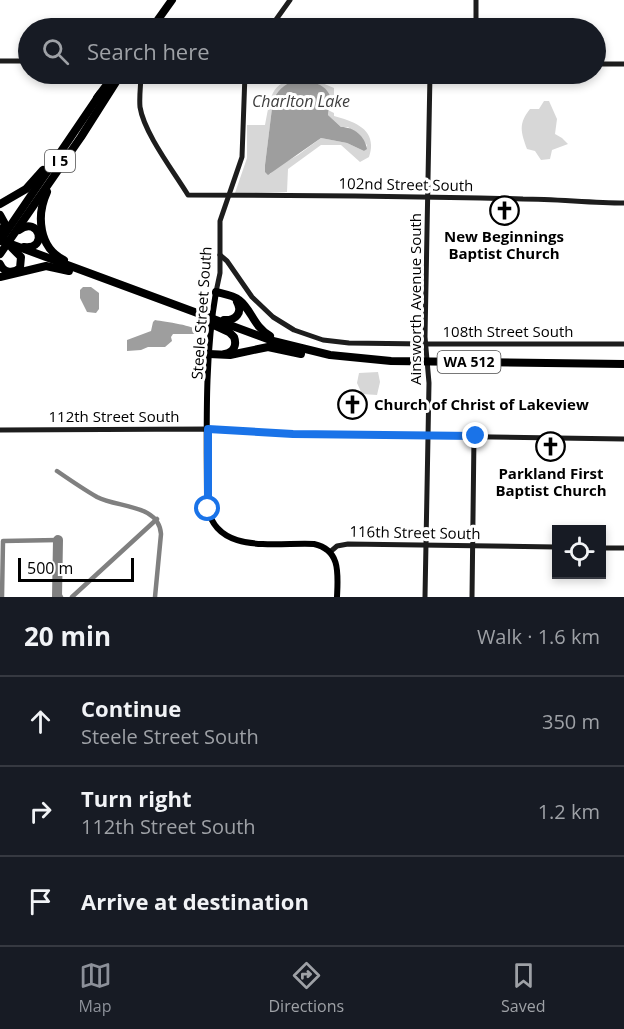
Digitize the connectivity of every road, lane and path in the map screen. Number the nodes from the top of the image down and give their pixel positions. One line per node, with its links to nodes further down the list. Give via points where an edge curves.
1 (167, 0): 5 (highway)
2 (172, 0): 6 (highway)
3 (476, 0): 8 (street)
4 (288, 3): 7 (street)
5 (154, 18)
6 (159, 18)
7 (277, 18)
8 (476, 18)
9 (0, 61): 10 (street)
10 (18, 61)
11 (606, 64): 12 (street)
12 (624, 64)
13 (108, 84): 19 (highway, I 5)
14 (114, 84): 20 (highway)
15 (114, 84): 27 (highway, I 5)
16 (141, 84): 21 (street, 102nd Street South, via 140,107 148,130 188,195)
17 (245, 84): 21 (street, Steele Street South, via 242,157)
18 (430, 84): 22 (street, Ainsworth Avenue South)
19 (100, 94): 23 (highway, via 37,178); 27 (highway, I 5)
20 (63, 162): 27 (highway); 33 (highway, via 43,202 44,242 57,256)
21 (229, 195): 22 (street, 102nd Street South); 28 (street, Steele Street South, via 220,223)
22 (428, 198): 24 (street, 102nd Street South); 36 (street, Ainsworth Avenue South)
23 (0, 203)
24 (624, 203)
25 (0, 215): 26 (highway, via 5,224)
26 (0, 235)
27 (4, 246): 29 (highway, via 21,257 20,268 8,272); 33 (highway, WA 512)
28 (220, 255): 30 (street, 108th Street South); 31 (street, Steele Street South)
29 (0, 264)
30 (230, 265): 31 (street); 36 (street, 108th Street South, via 252,297 294,330 343,343)
31 (220, 268): 34 (street, Steele Street South)
32 (0, 277): 33 (highway, via 52,267)
33 (109, 281): 35 (highway, WA 512)
34 (216, 294): 35 (highway, via 236,301 239,311 235,318 224,320); 38 (highway, via 240,300 266,334); 39 (main road, Steele Street South)
35 (190, 312): 38 (highway, WA 512); 39 (highway, via 234,338 231,352); 40 (highway, WA 512, via 271,344)
36 (425, 344): 37 (street, 108th Street South); 44 (street, Ainsworth Avenue South)
37 (624, 344)
38 (302, 349): 41 (highway, WA 512, via 391,360)
39 (209, 354): 40 (highway, via 230,355 270,347); 42 (main road, Steele Street South)
40 (336, 359): 41 (highway, WA 512, via 383,364)
41 (624, 366)
42 (208, 429): 43 (street, 112th Street South); 44 (street, 112th Street South); 47 (main road, Steele Street South, via 207,504)
43 (0, 430)
44 (428, 436): 45 (street, 112th Street South); 48 (street, Ainsworth Avenue South)
45 (474, 436): 46 (street, 112th Street South); 49 (street)
46 (624, 439)
47 (213, 522): 53 (main road, 116th Street South, via 236,541 314,544)
48 (426, 545): 49 (street, 116th Street South); 53 (street, 116th Street South, via 343,544); 55 (street, Ainsworth Avenue South)
49 (473, 546): 50 (street, 116th Street South); 56 (street)
50 (552, 547)
51 (606, 548): 52 (street)
52 (624, 548)
53 (330, 552): 54 (main road, via 337,563)
54 (337, 597)
55 (425, 597)
56 (472, 597)

